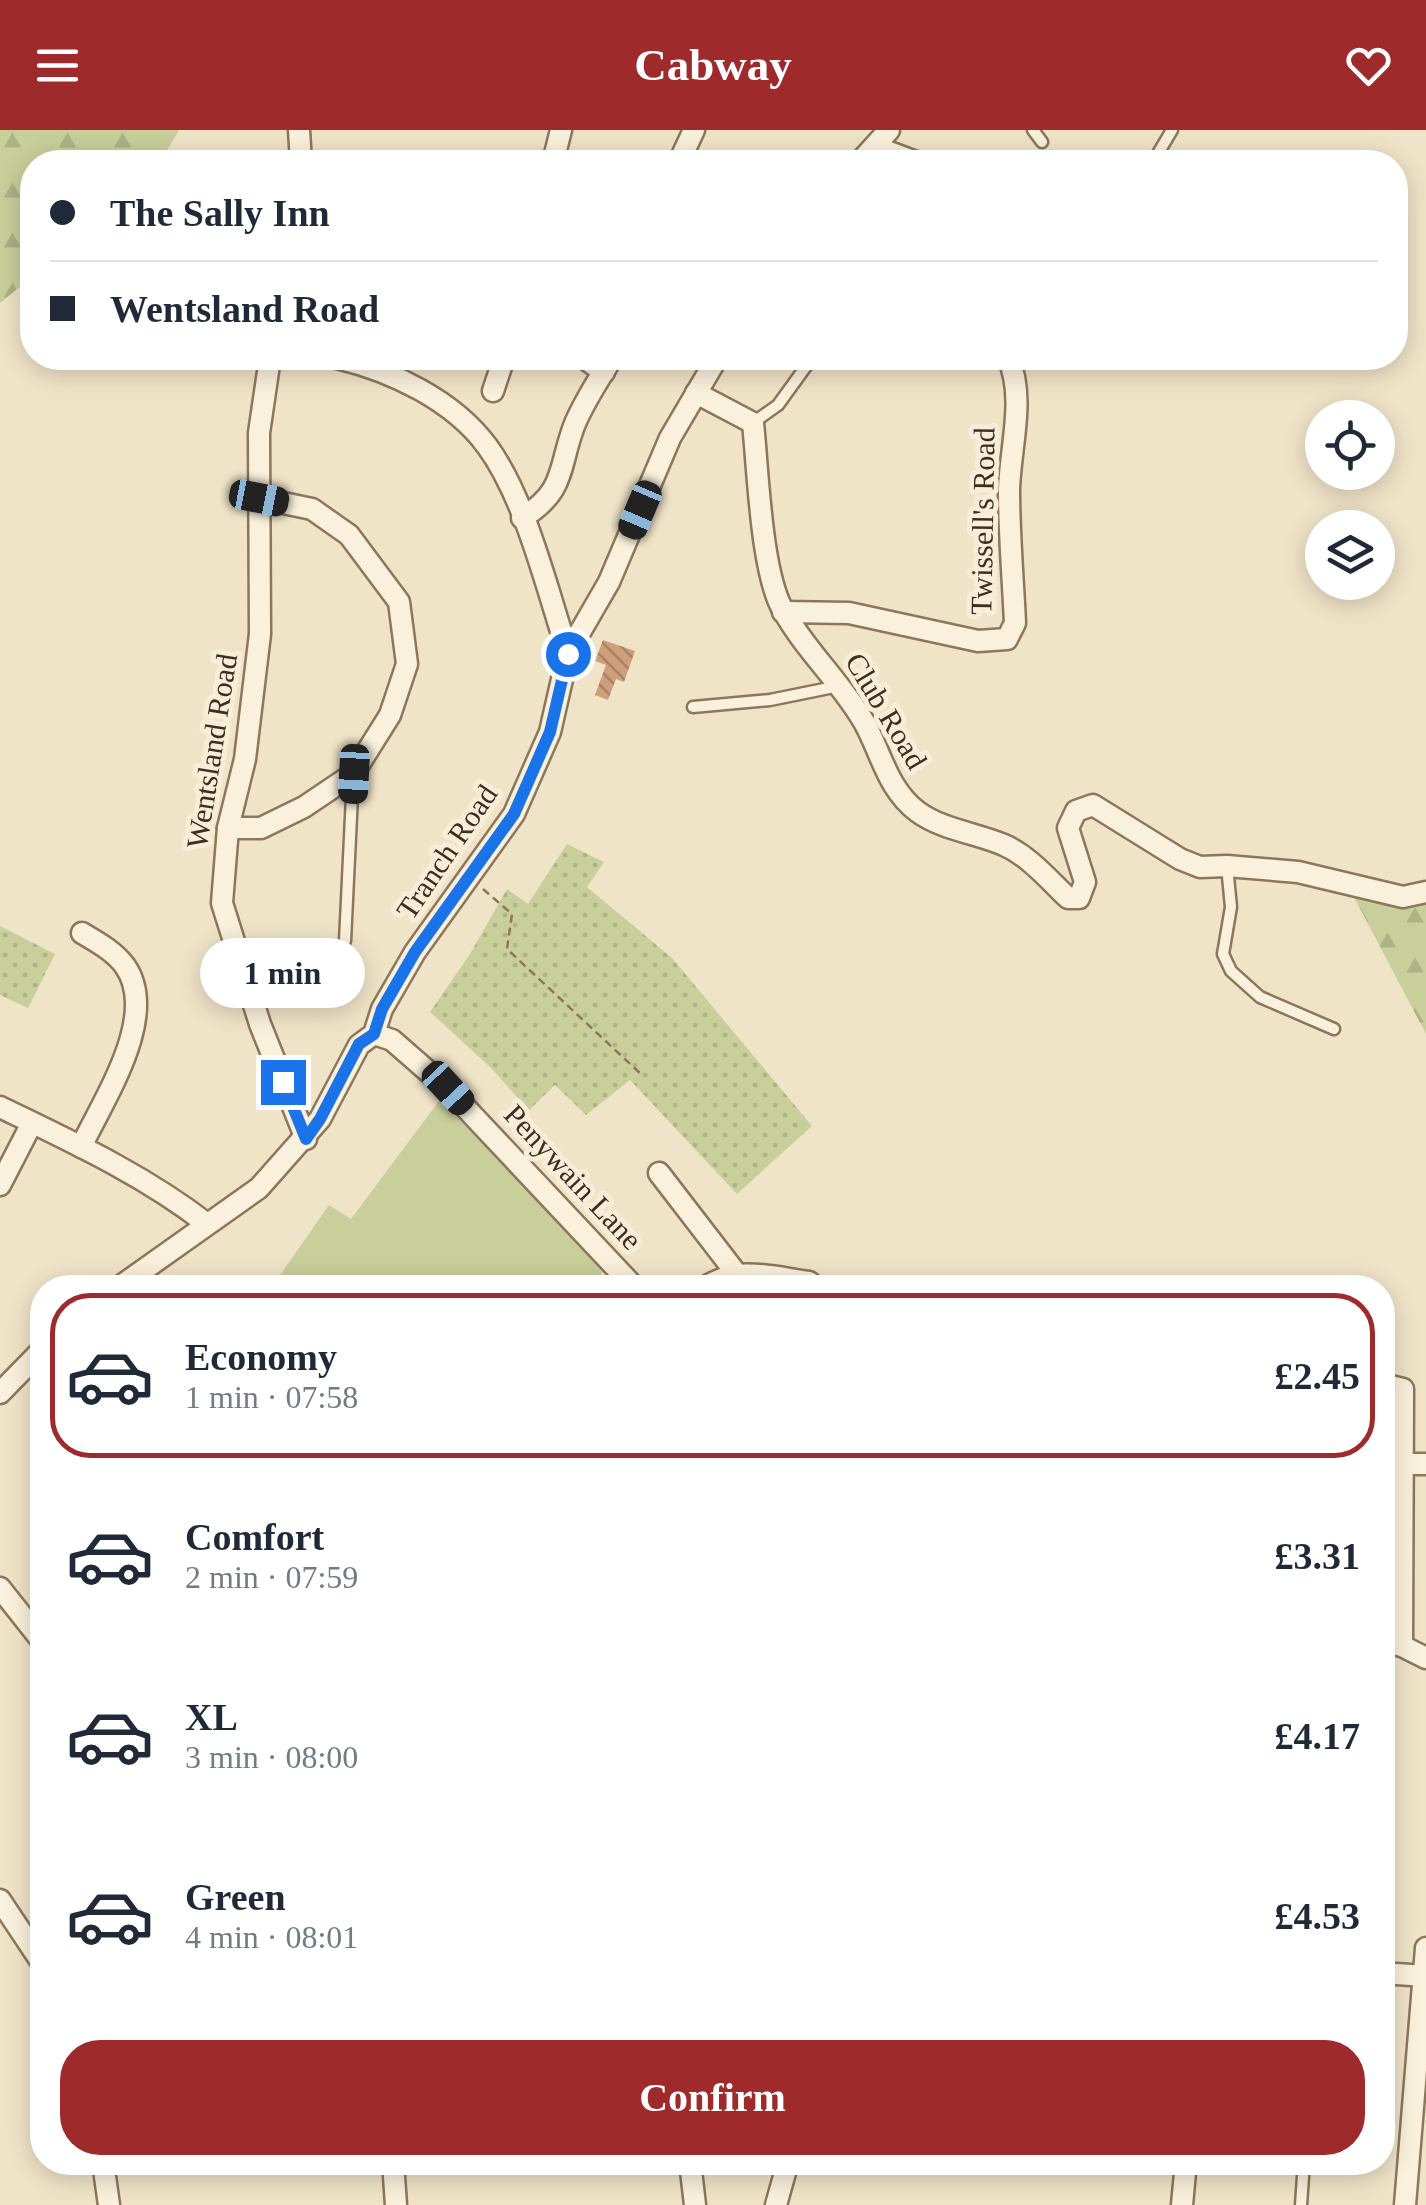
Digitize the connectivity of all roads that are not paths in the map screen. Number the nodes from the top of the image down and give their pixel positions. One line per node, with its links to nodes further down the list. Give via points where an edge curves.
1 (889, 130): 4 (street)
2 (1033, 130): 3 (lane)
3 (1042, 142)
4 (872, 150)
5 (268, 370): 15 (street, Wentsland Road, via 258,434)
6 (369, 370): 16 (street, via 428,393 462,419 487,446)
7 (500, 370): 12 (street)
8 (605, 370): 16 (street, via 575,424 555,489)
9 (710, 370): 13 (street, Tranch Road)
10 (803, 370): 14 (lane, via 778,405)
11 (1015, 370): 17 (street, Twissell's Road, via 1009,493 1015,623 1007,639 978,642 849,613)
12 (493, 390)
13 (696, 393): 14 (street); 18 (street, Tranch Road, via 670,438 610,582)
14 (753, 423): 17 (street, Club Road, via 772,584)
15 (259, 498): 21 (street, via 312,509 349,535 398,602 407,664 390,714); 22 (street, Wentsland Road, via 260,634 245,758)
16 (522, 518): 18 (street)
17 (784, 612): 19 (street, Club Road)
18 (568, 654): 28 (street, Tranch Road, via 550,732 514,814 415,952)
19 (840, 686): 20 (lane); 23 (street, Club Road, via 866,725 878,760 918,812 1007,846 1068,898 1079,898 1085,882 1068,828 1076,811 1093,804 1180,859)
20 (693, 707)
21 (354, 774): 22 (street, via 261,828); 26 (lane)
22 (228, 828): 31 (street, Wentsland Road, via 222,903)
23 (1227, 866): 24 (street, Club Road, via 1298,872 1403,897); 27 (lane, via 1231,907 1224,954 1231,971 1260,998)
24 (1426, 892)
25 (82, 933): 32 (street, via 125,966 137,1012 134,1035)
26 (345, 941)
27 (1334, 1029)
28 (374, 1034): 31 (street, Tranch Road, via 359,1044); 38 (street, Penywain Lane, via 392,1040 448,1088)
29 (0, 1107): 30 (street)
30 (32, 1123): 32 (street); 34 (street)
31 (306, 1139): 35 (street, Tranch Road, via 259,1188)
32 (81, 1147): 35 (street, via 166,1192)
33 (658, 1173): 36 (street)
34 (0, 1185)
35 (207, 1224): 37 (street, Tranch Road)
36 (736, 1273): 39 (street); 40 (street)
37 (136, 1275)
38 (623, 1275)
39 (727, 1275)
40 (752, 1275)
41 (30, 1362): 43 (street)
42 (1395, 1387): 44 (street, via 1403,1389)
43 (0, 1393)
44 (1402, 1464): 45 (street); 46 (street)
45 (1426, 1464)
46 (1395, 1478)
47 (0, 1588): 48 (street)
48 (30, 1611)
49 (1395, 1645): 50 (street)
50 (1426, 1658)
51 (0, 1900): 52 (street)
52 (30, 1944)
53 (1426, 1948): 55 (street)
54 (1395, 1974): 55 (street)
55 (1425, 1976): 62 (street)
56 (105, 2175): 63 (street)
57 (394, 2175): 64 (street)
58 (692, 2175): 65 (street)
59 (784, 2175): 66 (street)
60 (1185, 2175): 67 (street)
61 (1303, 2175): 68 (lane)
62 (1416, 2182): 69 (street)
63 (109, 2205)
64 (396, 2205)
65 (695, 2205)
66 (776, 2205)
67 (1182, 2205)
68 (1301, 2205)
69 (1405, 2205)

